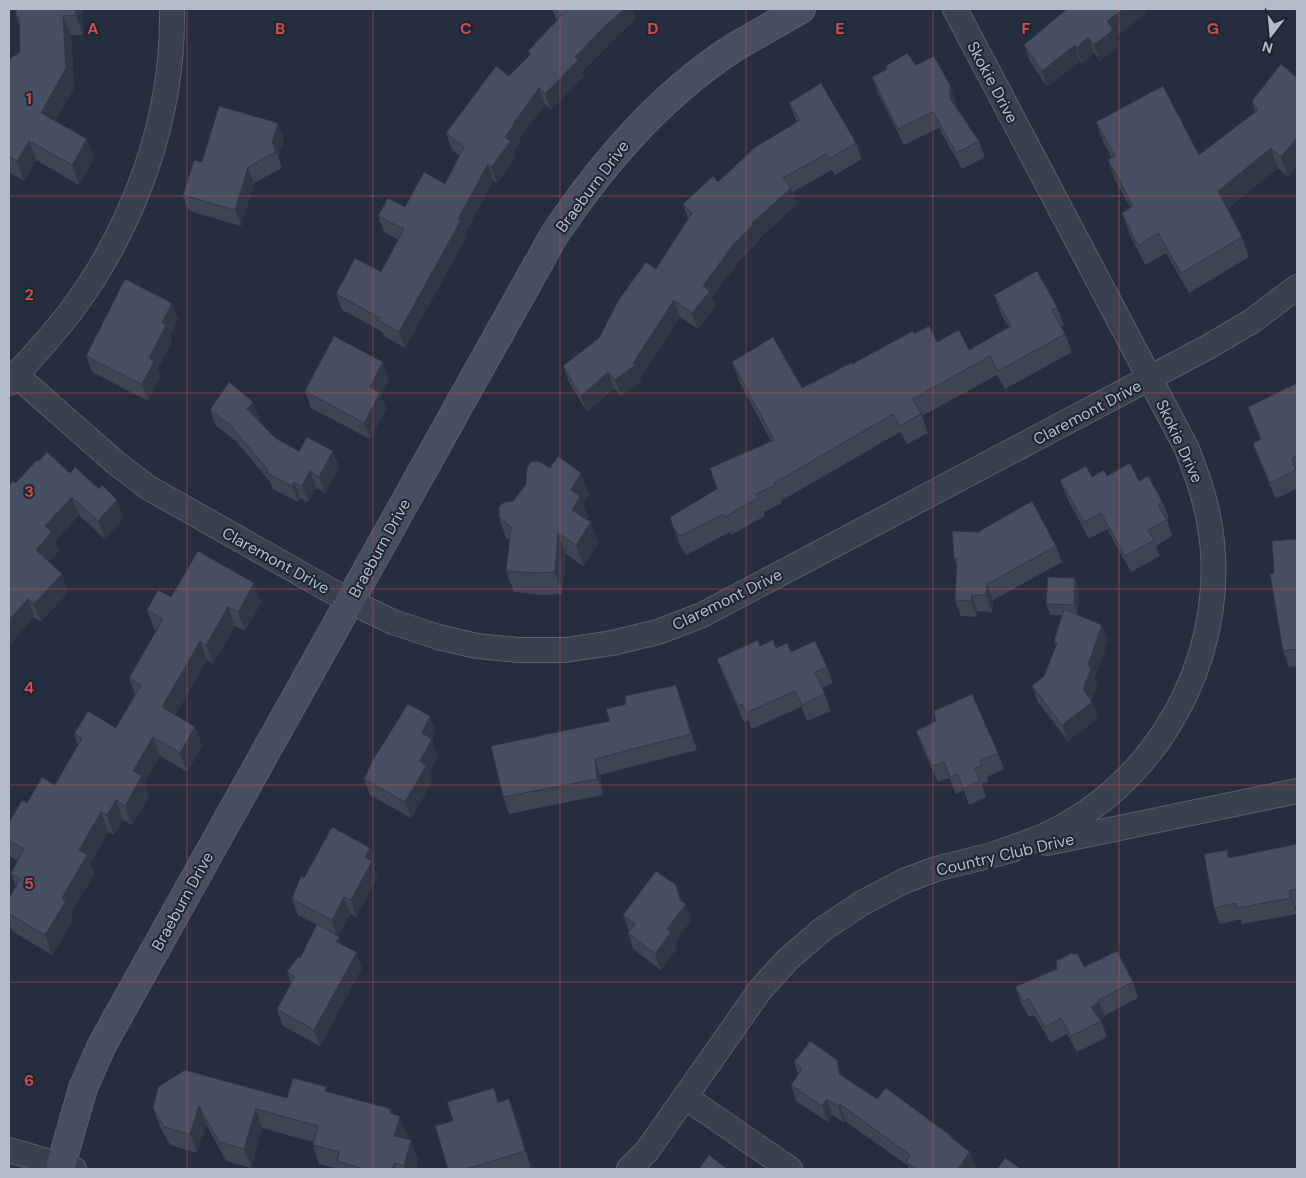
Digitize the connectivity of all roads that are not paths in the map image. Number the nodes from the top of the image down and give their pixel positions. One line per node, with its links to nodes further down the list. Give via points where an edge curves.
1 (172, 9): 6 (street, via 168,77 158,128 144,177 124,224 70,312)
2 (801, 9): 7 (street, Braeburn Drive, via 734,48 685,84 647,118 581,195 553,238)
3 (955, 9): 5 (street, Skokie Drive)
4 (1297, 287): 5 (street, Claremont Drive, via 1252,321)
5 (1150, 378): 7 (street, Claremont Drive, via 702,615 658,632 612,644 565,650 477,646 393,622); 9 (street, Skokie Drive, via 1187,449 1210,522 1212,602 1205,642 1192,681 1174,717 1152,751 1128,778 1068,824)
6 (12, 379): 7 (street, Claremont Drive, via 149,488)
7 (349, 601): 12 (street, Braeburn Drive, via 102,1044 83,1088)
8 (1297, 791): 9 (street, Country Club Drive)
9 (997, 853): 10 (street, Country Club Drive, via 904,881 862,902 823,929 787,960 760,990)
10 (685, 1097): 13 (street, Country Club Drive); 14 (street)
11 (9, 1150): 12 (street)
12 (67, 1167)
13 (629, 1169)
14 (790, 1169)

